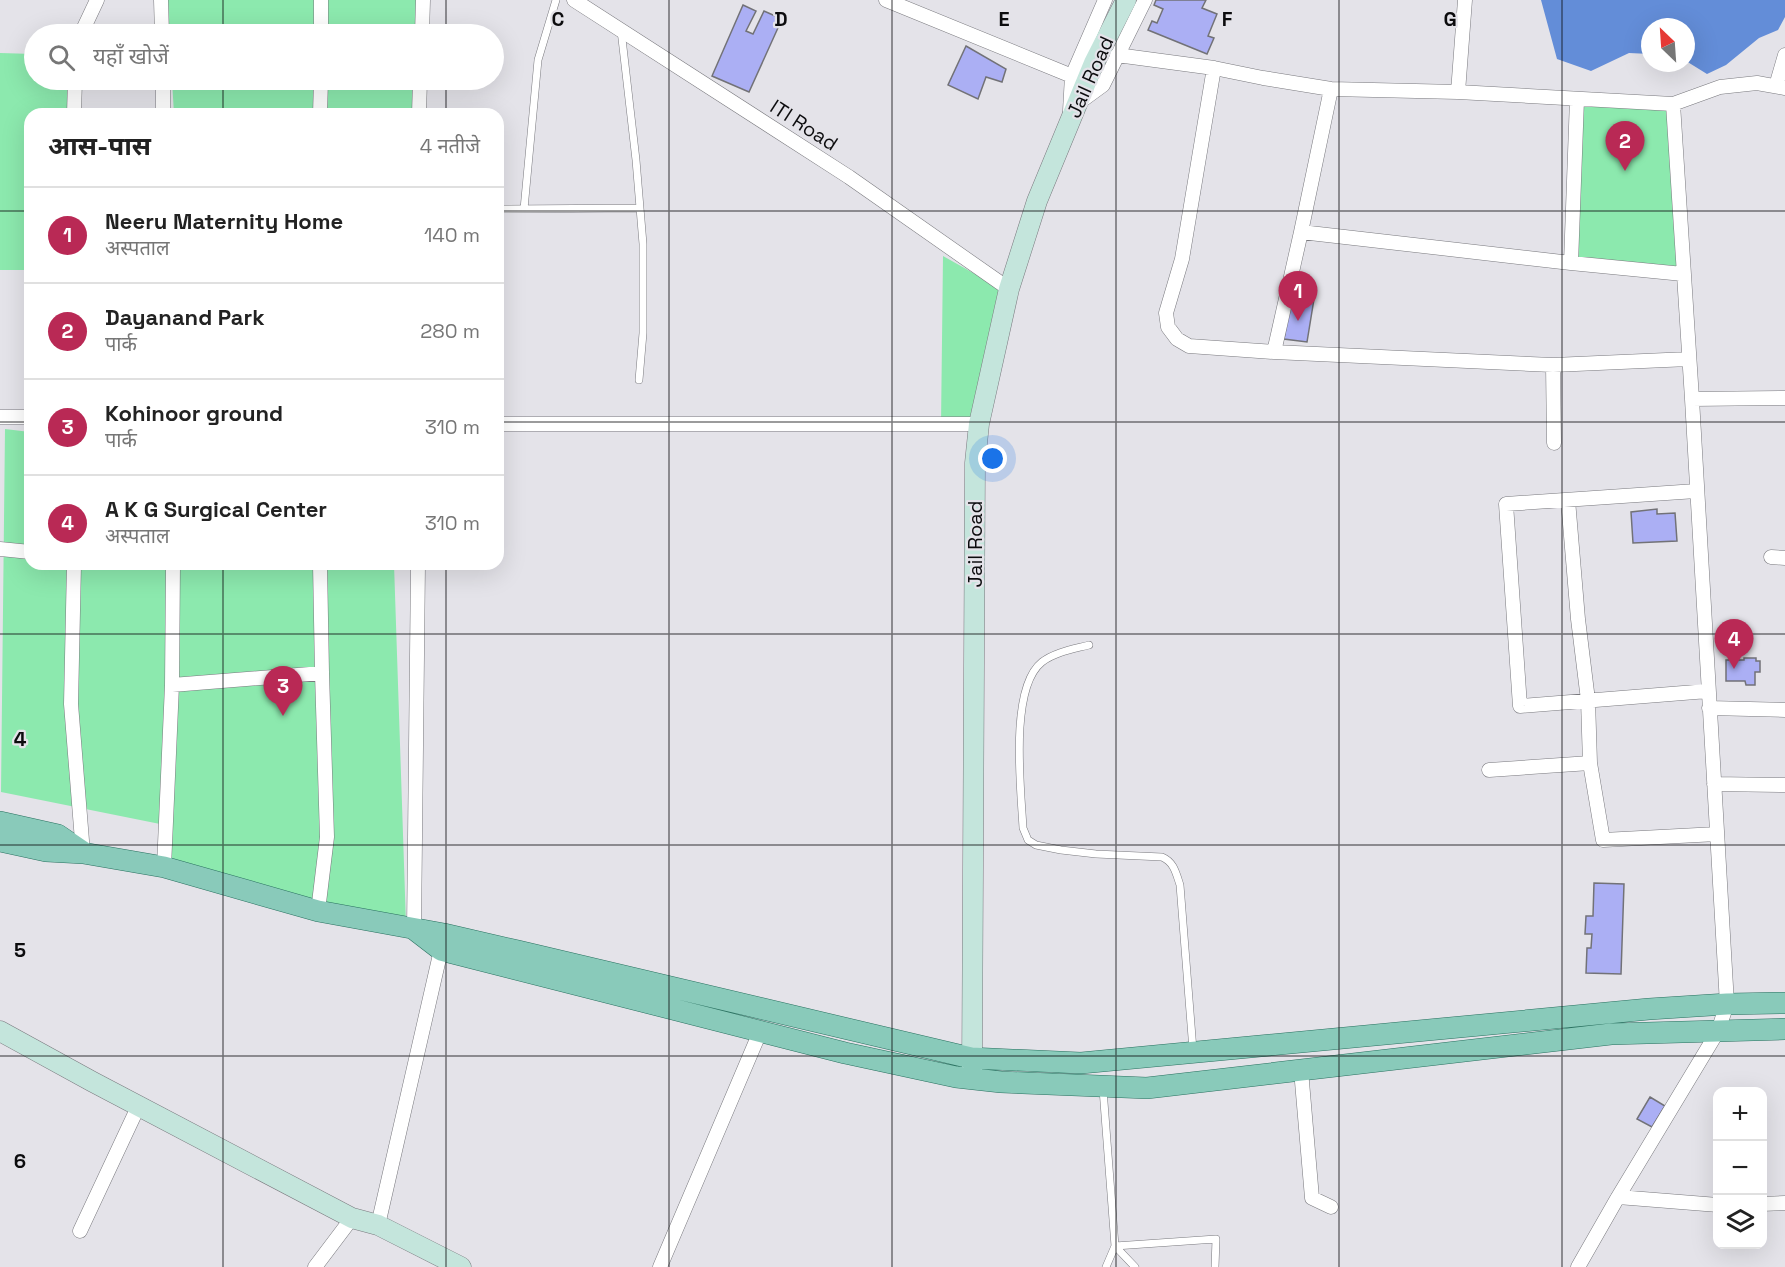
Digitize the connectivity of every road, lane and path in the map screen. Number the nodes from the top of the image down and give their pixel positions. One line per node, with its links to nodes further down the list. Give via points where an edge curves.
1 (97, 0): 12 (street)
2 (161, 0): 13 (street)
3 (321, 0): 14 (street)
4 (423, 0): 15 (street)
5 (556, 0): 37 (lane, via 538,60)
6 (574, 0): 16 (street, ITI Road)
7 (886, 0): 20 (street)
8 (1106, 0): 20 (street)
9 (1126, 0): 34 (street, Jail Road)
10 (1145, 0): 17 (street)
11 (1465, 0): 27 (street)
12 (86, 24)
13 (162, 24)
14 (321, 24)
15 (422, 24)
16 (621, 30): 36 (lane); 41 (street, ITI Road, via 849,177)
17 (1117, 55): 19 (street); 34 (street, via 1103,85)
18 (1785, 55): 21 (street)
19 (1214, 68): 22 (street); 42 (street, via 1182,259 1166,313 1168,327 1189,346)
20 (1071, 76): 34 (street)
21 (1780, 87): 29 (street, via 1757,83 1720,87)
22 (1331, 89): 27 (street); 38 (street)
23 (75, 90): 30 (street)
24 (163, 90): 31 (street)
25 (321, 90): 32 (street)
26 (420, 90): 33 (street)
27 (1458, 93): 28 (street)
28 (1577, 99): 29 (street); 39 (street)
29 (1673, 104): 40 (street)
30 (74, 108)
31 (163, 108)
32 (320, 108)
33 (419, 108)
34 (1073, 113): 41 (street, Jail Road, via 1036,201)
35 (504, 208): 37 (lane)
36 (640, 208): 37 (lane); 45 (lane, via 643,333)
37 (524, 209)
38 (1301, 232): 39 (street); 42 (street)
39 (1571, 263): 40 (street)
40 (1683, 274): 43 (street)
41 (1009, 289): 51 (street, Jail Road)
42 (1274, 352): 44 (street)
43 (1689, 359): 44 (street); 47 (street)
44 (1553, 365): 52 (street)
45 (639, 380)
46 (1785, 398): 47 (street)
47 (1692, 399): 53 (street)
48 (0, 417): 49 (street)
49 (24, 417)
50 (504, 424): 51 (street)
51 (979, 424): 87 (street, Jail Road, via 975,463)
52 (1554, 443)
53 (1696, 491): 54 (street); 64 (street)
54 (1568, 500): 65 (street); 65 (street, via 1506,504 1520,706)
55 (0, 549): 56 (street)
56 (24, 551)
57 (74, 570): 75 (street, via 71,704)
58 (173, 570): 63 (street)
59 (320, 570): 62 (street)
60 (418, 570): 78 (street)
61 (1089, 645): 86 (lane, via 1056,654 1041,663 1026,689 1018,743 1023,828 1028,840 1036,845 1096,854 1162,857 1176,869)
62 (322, 672): 63 (street); 77 (street, via 327,837)
63 (172, 685): 76 (street)
64 (1708, 691): 65 (street); 66 (street)
65 (1588, 700): 68 (street)
66 (1709, 708): 67 (street); 70 (street)
67 (1785, 710)
68 (1590, 763): 69 (street); 73 (street, via 1603,840)
69 (1489, 770)
70 (1714, 784): 71 (street); 73 (street)
71 (1785, 785)
72 (0, 822): 75 (main road, via 58,835)
73 (1717, 834): 80 (street)
74 (0, 840): 75 (main road, via 46,851)
75 (83, 853): 76 (main road)
76 (164, 867): 77 (main road)
77 (318, 911): 78 (main road)
78 (414, 930): 79 (main road); 87 (main road, via 518,951)
79 (441, 950): 85 (main road); 97 (street)
80 (1727, 1004): 81 (main road); 84 (street); 86 (main road)
81 (1785, 1004)
82 (1785, 1029): 84 (main road)
83 (0, 1030): 90 (street)
84 (1718, 1031): 88 (main road, via 1611,1034); 91 (street)
85 (760, 1032): 87 (main road, via 856,1056); 102 (street)
86 (1193, 1053): 87 (main road)
87 (972, 1069): 89 (main road, via 1001,1083)
88 (1301, 1070): 89 (main road, via 1147,1088); 95 (street, via 1312,1198)
89 (1103, 1086): 99 (lane)
90 (139, 1105): 96 (street); 98 (street)
91 (1618, 1197): 94 (street); 106 (street)
92 (1785, 1203): 93 (street)
93 (1767, 1204)
94 (1713, 1205)
95 (1330, 1208)
96 (352, 1218): 97 (street); 100 (street)
97 (378, 1225): 101 (street)
98 (80, 1231)
99 (1115, 1246): 103 (lane); 104 (lane); 105 (lane, via 1216,1239)
100 (315, 1267)
101 (460, 1267)
102 (660, 1267)
103 (1106, 1267)
104 (1135, 1267)
105 (1215, 1267)
106 (1578, 1267)

